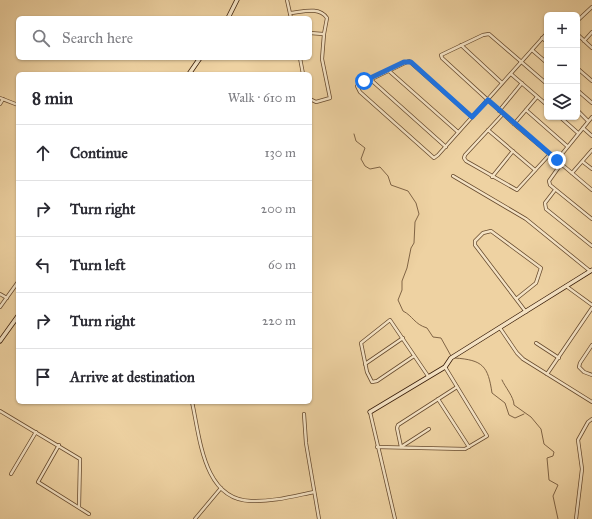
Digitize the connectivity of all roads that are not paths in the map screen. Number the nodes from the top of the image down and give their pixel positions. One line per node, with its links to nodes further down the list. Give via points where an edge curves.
1 (237, 0): 5 (street)
2 (287, 0): 4 (street)
3 (592, 7): 7 (street)
4 (290, 13): 6 (street); 10 (street, via 313,11 325,14 327,18)
5 (229, 16)
6 (291, 16)
7 (580, 18)
8 (592, 32): 13 (street)
9 (312, 34): 10 (street)
10 (324, 34): 34 (street, via 322,68 330,98 316,102)
11 (580, 37): 13 (street)
12 (542, 38): 16 (street)
13 (584, 41): 15 (street)
14 (461, 45): 20 (street, via 483,34 489,34); 29 (street); 35 (street, via 442,54 442,58)
15 (592, 48)
16 (532, 50): 19 (street); 20 (street)
17 (199, 60): 23 (street)
18 (300, 60): 24 (street)
19 (544, 60)
20 (521, 61): 25 (street); 27 (street)
21 (388, 70): 26 (street); 44 (street, via 404,62 411,62); 51 (street)
22 (580, 71): 28 (street)
23 (190, 72)
24 (303, 72)
25 (511, 74): 29 (street); 30 (street)
26 (370, 79): 55 (street); 55 (street, via 358,85 358,90 429,155 436,157)
27 (544, 81)
28 (592, 81)
29 (502, 83): 35 (street)
30 (522, 84): 32 (street); 41 (street)
31 (580, 93): 37 (street)
32 (537, 97): 36 (street); 40 (street)
33 (1, 98): 38 (street); 39 (street)
34 (312, 100)
35 (488, 100): 41 (street); 44 (street)
36 (544, 103)
37 (592, 103)
38 (0, 104)
39 (16, 104)
40 (526, 110): 48 (street); 54 (street)
41 (499, 111): 43 (street)
42 (580, 113): 47 (street)
43 (503, 114): 48 (street); 50 (street)
44 (472, 117): 51 (street)
45 (592, 117): 47 (street)
46 (563, 120): 52 (street)
47 (588, 121): 49 (street)
48 (514, 124): 58 (street)
49 (583, 128): 52 (street); 53 (street)
50 (488, 130): 57 (street); 66 (street, via 464,158)
51 (458, 132): 55 (street)
52 (578, 133): 54 (street)
53 (592, 136)
54 (567, 146): 59 (street)
55 (446, 147)
56 (592, 150): 60 (street)
57 (513, 151): 63 (street); 66 (street)
58 (550, 154): 59 (street); 63 (street)
59 (557, 160): 61 (street)
60 (583, 162): 62 (street); 64 (street)
61 (561, 164): 64 (street); 67 (street, via 549,181)
62 (592, 169)
63 (535, 170): 66 (street, via 517,190)
64 (572, 173): 68 (street)
65 (453, 176): 71 (street, via 526,218)
66 (492, 177)
67 (555, 190): 69 (street); 70 (street, via 545,203 546,209)
68 (592, 190)
69 (592, 219)
70 (592, 246)
71 (591, 271): 73 (street)
72 (16, 285): 75 (street)
73 (566, 286): 77 (street); 80 (street)
74 (0, 294): 75 (street)
75 (6, 298): 78 (street)
76 (516, 299): 76 (street, via 475,245 477,238 487,231 491,231 541,268 536,284); 80 (street)
77 (592, 305)
78 (0, 307)
79 (592, 308): 88 (street)
80 (526, 312): 82 (street)
81 (16, 319): 84 (street)
82 (500, 328): 90 (street, via 451,358); 91 (street, via 520,356)
83 (403, 338): 87 (street); 89 (street); 89 (street, via 390,320 362,340)
84 (0, 342)
85 (536, 343): 88 (street)
86 (592, 345): 92 (street, via 579,367)
87 (414, 356): 89 (street, via 375,382 371,380); 93 (street)
88 (558, 358): 91 (street)
89 (365, 364)
90 (445, 367): 93 (street); 94 (street)
91 (547, 374): 96 (street)
92 (592, 375)
93 (428, 376): 99 (street)
94 (457, 387): 95 (street); 107 (street, via 488,436)
95 (438, 399): 106 (street, via 398,425); 107 (street)
96 (592, 402)
97 (192, 404): 109 (street, via 207,467)
98 (0, 411): 103 (street)
99 (370, 412): 105 (street)
100 (304, 414): 110 (street)
101 (592, 419): 116 (street, via 578,440 582,469)
102 (430, 429): 106 (street)
103 (36, 432): 104 (street); 108 (street)
104 (59, 445): 111 (street, via 80,459); 111 (street, via 38,482)
105 (377, 447): 106 (street); 115 (street)
106 (401, 447): 107 (street, via 463,450)
107 (469, 448)
108 (11, 474)
109 (221, 488): 110 (street, via 233,497 249,501); 113 (street)
110 (314, 492): 114 (street)
111 (79, 507): 112 (street)
112 (89, 514)
113 (196, 519)
114 (319, 519)
115 (395, 519)
116 (576, 519)

